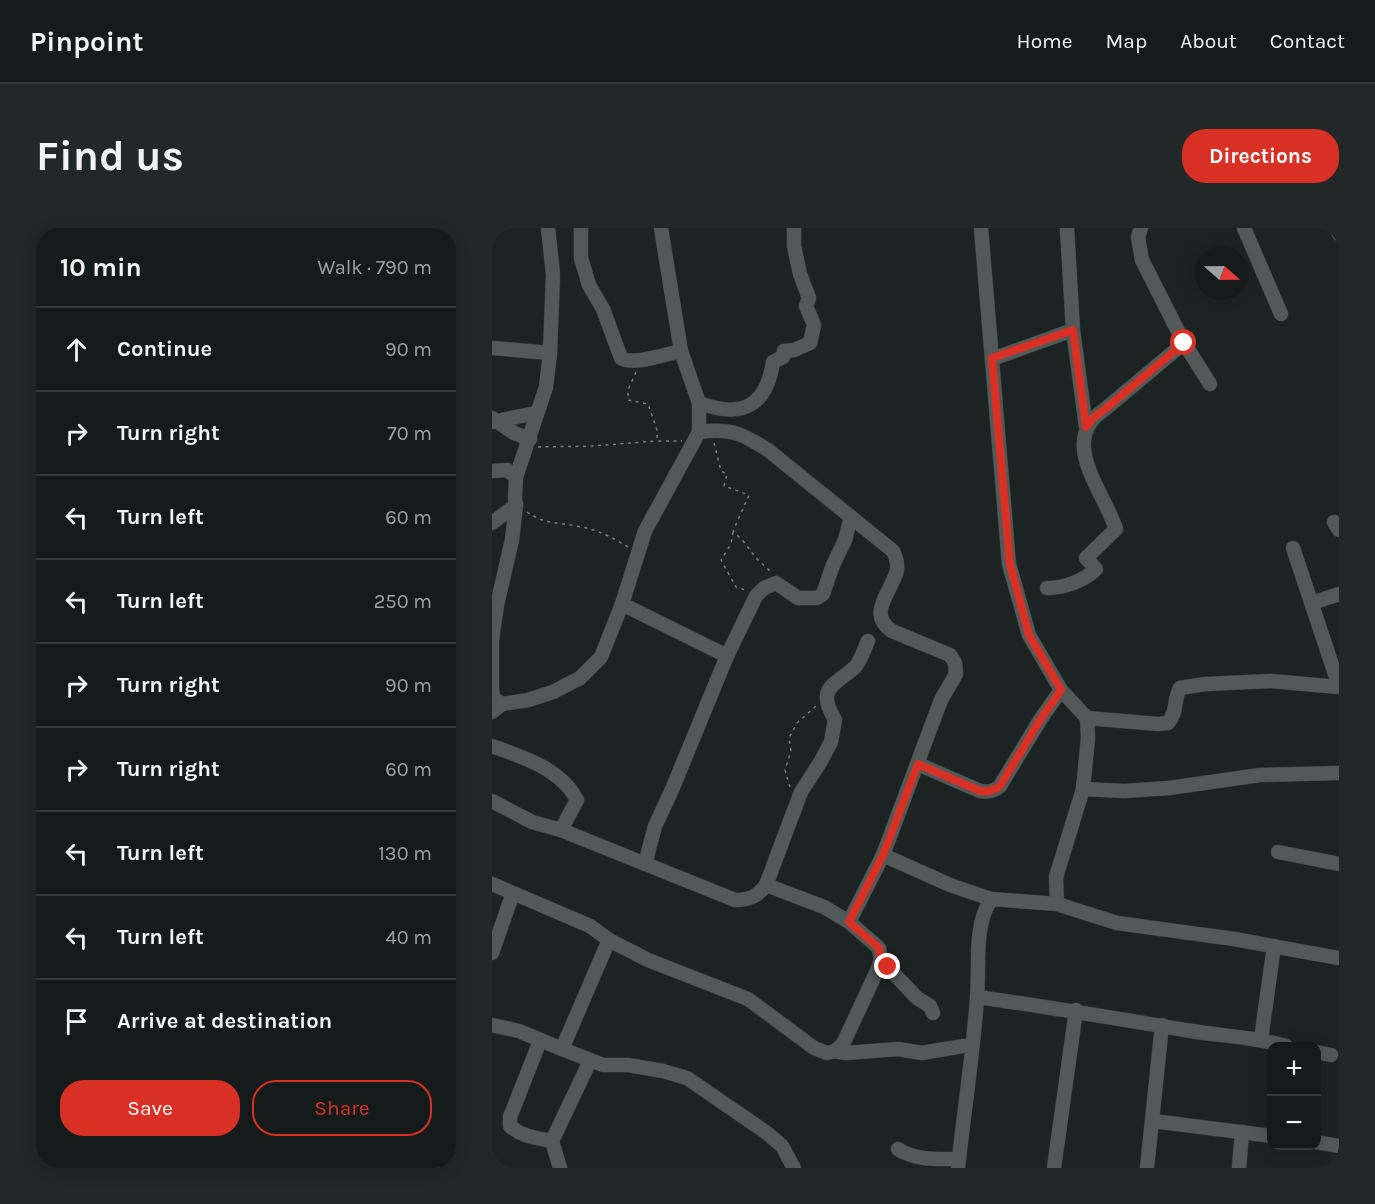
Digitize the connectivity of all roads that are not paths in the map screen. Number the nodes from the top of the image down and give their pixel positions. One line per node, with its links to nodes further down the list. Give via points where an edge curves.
1 (548, 228): 16 (street, via 553,274)
2 (581, 228): 15 (street, via 581,258 589,285 603,309 621,358 638,362)
3 (661, 228): 15 (street)
4 (794, 228): 19 (street, via 794,246 809,298 806,306 814,326 810,343 784,351 783,357 773,362 768,387 745,408 730,411)
5 (981, 228): 17 (street)
6 (1067, 228): 12 (street)
7 (1141, 228): 13 (street, via 1138,237 1143,260)
8 (1244, 228): 11 (street)
9 (1336, 228): 10 (street)
10 (1339, 234)
11 (1281, 314)
12 (1073, 330): 17 (street); 22 (street)
13 (1184, 343): 18 (street); 22 (street)
14 (492, 348): 16 (street)
15 (681, 351): 19 (street)
16 (550, 353): 20 (street, via 546,387)
17 (992, 358): 38 (street, via 1010,564 1029,635)
18 (1210, 384)
19 (699, 404): 23 (street)
20 (536, 413): 21 (street); 24 (street)
21 (493, 420): 24 (street)
22 (1086, 427): 31 (street, via 1084,460 1116,529 1086,558 1096,569 1087,578)
23 (702, 434): 28 (street, via 722,429 745,436); 34 (street, via 645,531)
24 (530, 439): 26 (street)
25 (492, 471): 26 (street, via 507,470)
26 (516, 477): 27 (street)
27 (516, 505): 29 (street); 39 (street, via 492,639)
28 (850, 517): 36 (street, via 823,594 798,598 776,584 764,588 756,596); 42 (street, via 893,551 897,560 881,607 883,625 950,655 955,663 956,674 941,700)
29 (492, 523)
30 (1293, 548): 33 (street)
31 (1047, 588)
32 (1339, 594): 33 (street)
33 (1312, 603): 37 (street)
34 (622, 604): 36 (street); 39 (street, via 601,657 580,678 528,700)
35 (868, 641): 52 (street, via 857,665 827,693 826,704 835,720 831,742 801,792)
36 (727, 656): 49 (street, via 655,826)
37 (1339, 686): 40 (street, via 1271,681 1205,684 1180,688 1174,716 1168,723)
38 (1061, 690): 40 (street); 42 (street, via 996,790 980,791)
39 (495, 705)
40 (1087, 718): 44 (street, via 1089,738)
41 (492, 746): 46 (street, via 560,777 572,790 577,800)
42 (918, 764): 48 (street)
43 (1339, 772): 44 (street, via 1260,776 1158,789)
44 (1083, 789): 55 (street, via 1056,877)
45 (492, 801): 46 (street, via 532,822)
46 (561, 830): 49 (street)
47 (1278, 852): 50 (street)
48 (883, 855): 54 (street); 56 (street)
49 (645, 864): 52 (street, via 735,900 748,900)
50 (1339, 864)
51 (492, 884): 53 (street)
52 (766, 885): 56 (street, via 824,907)
53 (513, 893): 57 (street, via 590,927); 59 (street)
54 (991, 899): 55 (street); 62 (street, via 980,926)
55 (1057, 904): 58 (street, via 1116,923)
56 (849, 922): 61 (street, via 879,948)
57 (609, 940): 71 (street); 72 (street, via 658,965 748,999 814,1048 827,1053)
58 (1274, 946): 60 (street); 67 (street)
59 (492, 953)
60 (1339, 958)
61 (881, 960): 64 (street); 72 (street, via 843,1044)
62 (977, 997): 63 (street); 83 (street)
63 (1076, 1010): 66 (street); 86 (street)
64 (933, 1013)
65 (492, 1025): 68 (street)
66 (1162, 1025): 67 (street); 76 (street)
67 (1261, 1039): 69 (street)
68 (540, 1041): 71 (street); 79 (street, via 510,1126 528,1136)
69 (1270, 1042)
70 (963, 1046): 72 (street, via 922,1053 898,1049)
71 (562, 1049): 75 (street)
72 (836, 1051)
73 (1321, 1053): 74 (street)
74 (1331, 1055)
75 (590, 1061): 79 (street); 85 (street, via 687,1078 767,1133 782,1146)
76 (1153, 1121): 77 (street); 87 (street)
77 (1242, 1132): 78 (street); 88 (street)
78 (1267, 1135)
79 (552, 1140): 84 (street)
80 (1321, 1143): 81 (street)
81 (1339, 1146)
82 (898, 1149): 83 (street, via 908,1156)
83 (959, 1164)
84 (560, 1168)
85 (794, 1168)
86 (1054, 1168)
87 (1147, 1168)
88 (1239, 1168)

